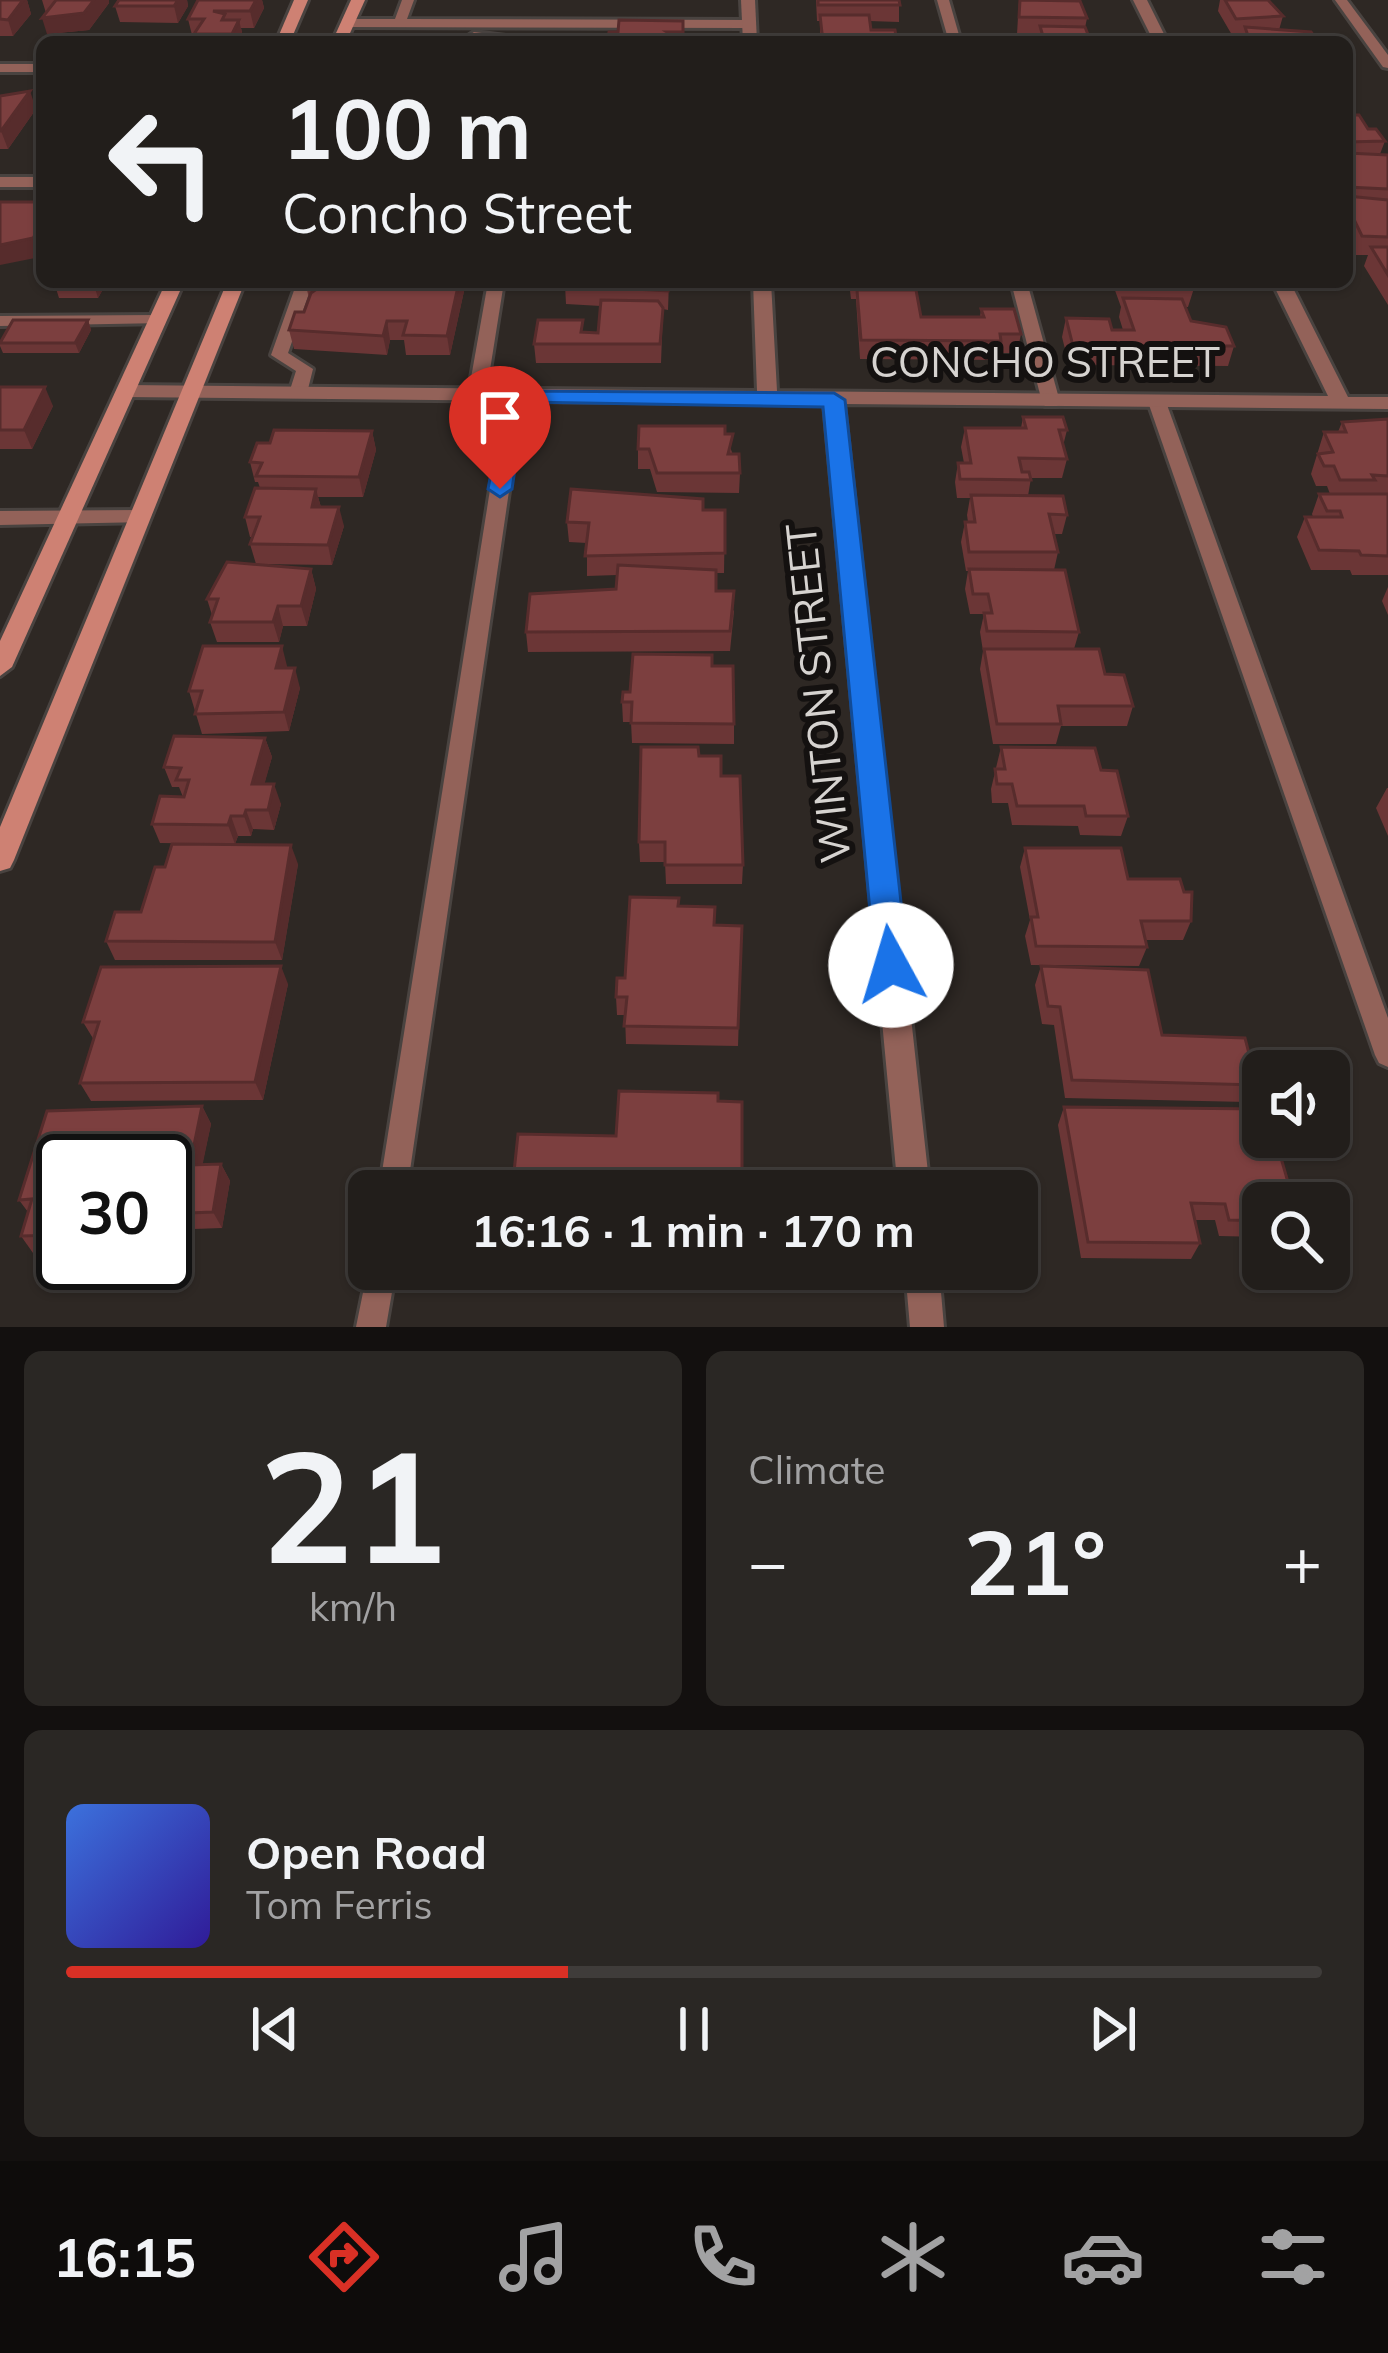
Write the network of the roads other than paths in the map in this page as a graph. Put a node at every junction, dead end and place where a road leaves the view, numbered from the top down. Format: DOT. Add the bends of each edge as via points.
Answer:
graph roads {
  1 [pos="301,0"];
  2 [pos="358,0"];
  3 [pos="407,0"];
  4 [pos="748,0"];
  5 [pos="943,0"];
  6 [pos="1140,0"];
  7 [pos="1341,0"];
  8 [pos="400,23"];
  9 [pos="749,24"];
  10 [pos="343,33"];
  11 [pos="286,36"];
  12 [pos="489,36"];
  13 [pos="750,36"];
  14 [pos="953,36"];
  15 [pos="1158,36"];
  16 [pos="1388,64"];
  17 [pos="0,68"];
  18 [pos="36,68"];
  19 [pos="0,182"];
  20 [pos="36,182"];
  21 [pos="173,288"];
  22 [pos="234,288"];
  23 [pos="302,288"];
  24 [pos="495,288"];
  25 [pos="762,288"];
  26 [pos="1021,288"];
  27 [pos="1284,288"];
  28 [pos="158,320"];
  29 [pos="0,321"];
  30 [pos="126,391"];
  31 [pos="190,393"];
  32 [pos="298,393"];
  33 [pos="477,395"];
  34 [pos="514,395"];
  35 [pos="767,398"];
  36 [pos="834,400"];
  37 [pos="1052,402"];
  38 [pos="1157,402"];
  39 [pos="1341,403"];
  40 [pos="1388,403"];
  41 [pos="139,517"];
  42 [pos="0,518"];
  43 [pos="68,518"];
  44 [pos="0,668"];
  45 [pos="0,860"];
  46 [pos="1388,1055"];
  47 [pos="396,1170"];
  48 [pos="912,1170"];
  49 [pos="377,1290"];
  50 [pos="924,1290"];
  51 [pos="371,1327"];
  52 [pos="927,1327"];
  1 -- 11 [label="main road"];
  2 -- 10 [label="main road"];
  3 -- 8 [label="lane"];
  4 -- 9 [label="street"];
  5 -- 14 [label="lane"];
  6 -- 15 [label="street"];
  7 -- 16 [label="lane"];
  8 -- 9 [label="lane"];
  8 -- 10 [label="lane"];
  9 -- 13 [label="street"];
  10 -- 12 [label="lane"];
  17 -- 18 [label="lane"];
  19 -- 20 [label="street"];
  21 -- 28 [label="main road"];
  22 -- 31 [label="main road"];
  23 -- 32 [label="lane" via="279,355 305,369"];
  24 -- 33 [label="lane"];
  25 -- 35 [label="street"];
  26 -- 37 [label="lane"];
  27 -- 39 [label="street"];
  28 -- 29 [label="lane"];
  28 -- 30 [label="main road"];
  30 -- 31 [label="street, CONCHO STREET"];
  30 -- 43 [label="main road"];
  31 -- 32 [label="street, CONCHO STREET"];
  31 -- 41 [label="main road"];
  32 -- 33 [label="street, CONCHO STREET"];
  33 -- 34 [label="street, CONCHO STREET"];
  34 -- 35 [label="street, CONCHO STREET"];
  34 -- 47 [label="lane"];
  35 -- 36 [label="street, CONCHO STREET"];
  36 -- 37 [label="street, CONCHO STREET"];
  36 -- 48 [label="street, WINTON STREET"];
  37 -- 38 [label="street, CONCHO STREET"];
  38 -- 39 [label="street, CONCHO STREET"];
  38 -- 46 [label="lane"];
  39 -- 40 [label="street, CONCHO STREET"];
  41 -- 43 [label="street"];
  41 -- 45 [label="main road"];
  42 -- 43 [label="street"];
  43 -- 44 [label="main road"];
  49 -- 51 [label="lane"];
  50 -- 52 [label="street"];
}
